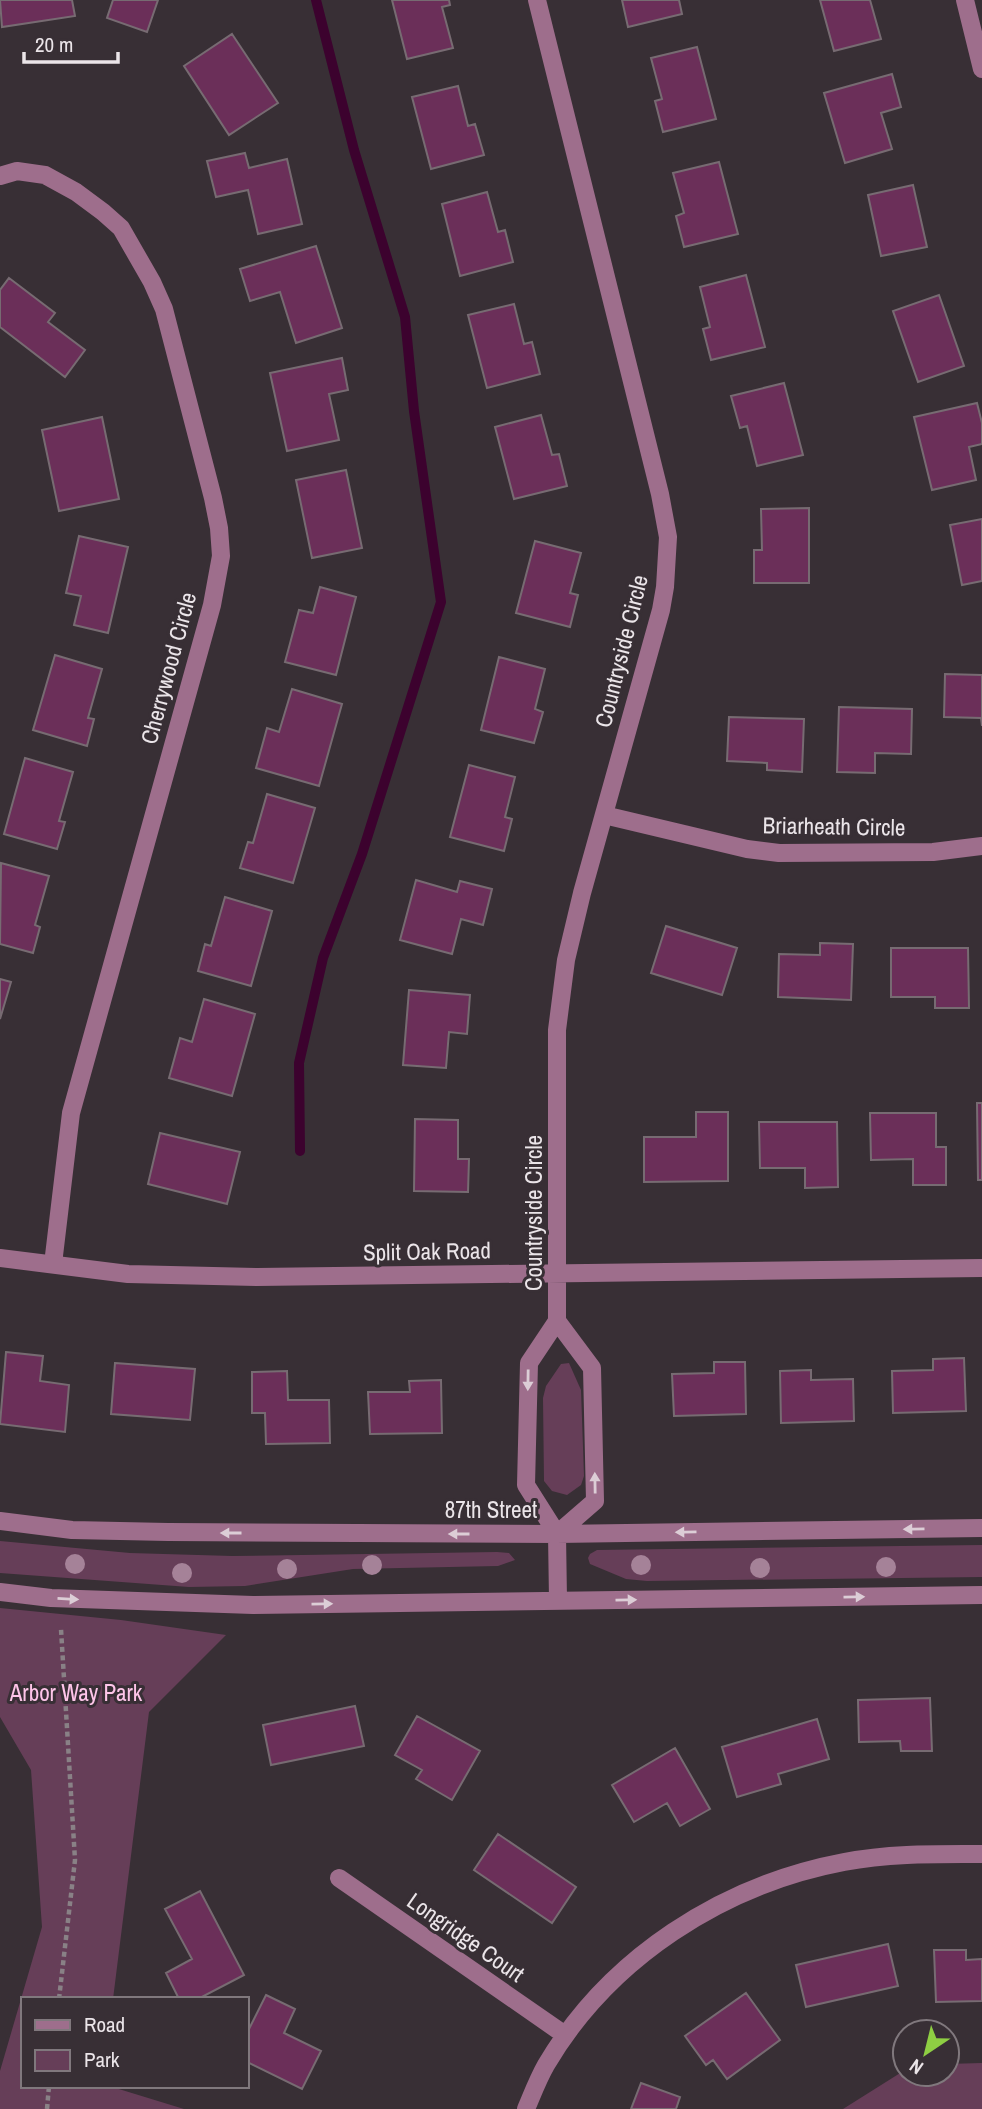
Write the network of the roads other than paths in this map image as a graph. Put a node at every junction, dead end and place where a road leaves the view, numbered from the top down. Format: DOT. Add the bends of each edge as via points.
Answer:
graph roads {
  1 [pos="537,0"];
  2 [pos="965,0"];
  3 [pos="982,69"];
  4 [pos="0,176"];
  5 [pos="604,815"];
  6 [pos="982,846"];
  7 [pos="0,1258"];
  8 [pos="53,1264"];
  9 [pos="982,1268"];
  10 [pos="557,1274"];
  11 [pos="557,1321"];
  12 [pos="0,1521"];
  13 [pos="982,1528"];
  14 [pos="557,1534"];
  15 [pos="0,1592"];
  16 [pos="982,1595"];
  17 [pos="558,1601"];
  18 [pos="982,1854"];
  19 [pos="339,1878"];
  20 [pos="565,2035"];
  21 [pos="526,2109"];
  1 -- 5 [label="street, Countryside Circle" via="668,537 661,610"];
  2 -- 3 [label="street"];
  4 -- 8 [label="street, Cherrywood Circle" via="17,170 45,175 76,192 121,228 164,309 213,498 221,556 212,605 72,1113"];
  5 -- 6 [label="street, Briarheath Circle" via="779,853 933,852"];
  5 -- 10 [label="street, Countryside Circle" via="566,960 556,1030"];
  7 -- 8 [label="street, Split Oak Road"];
  8 -- 10 [label="street, Split Oak Road" via="128,1274 257,1278"];
  9 -- 10 [label="street, Split Oak Road"];
  10 -- 11 [label="street, Countryside Circle"];
  11 -- 14 [label="street, Countryside Circle, one-way" via="529,1363 526,1485"];
  14 -- 11 [label="street, Countryside Circle, one-way" via="595,1501 592,1368"];
  14 -- 12 [label="street, 87th Street, one-way" via="113,1531"];
  13 -- 14 [label="street, 87th Street, one-way"];
  14 -- 17 [label="street"];
  15 -- 17 [label="street, one-way" via="253,1605"];
  17 -- 16 [label="street, one-way"];
  18 -- 20 [label="street" via="854,1860 760,1886 699,1915 658,1942 608,1985"];
  19 -- 20 [label="street, Longridge Court"];
  20 -- 21 [label="street"];
}
